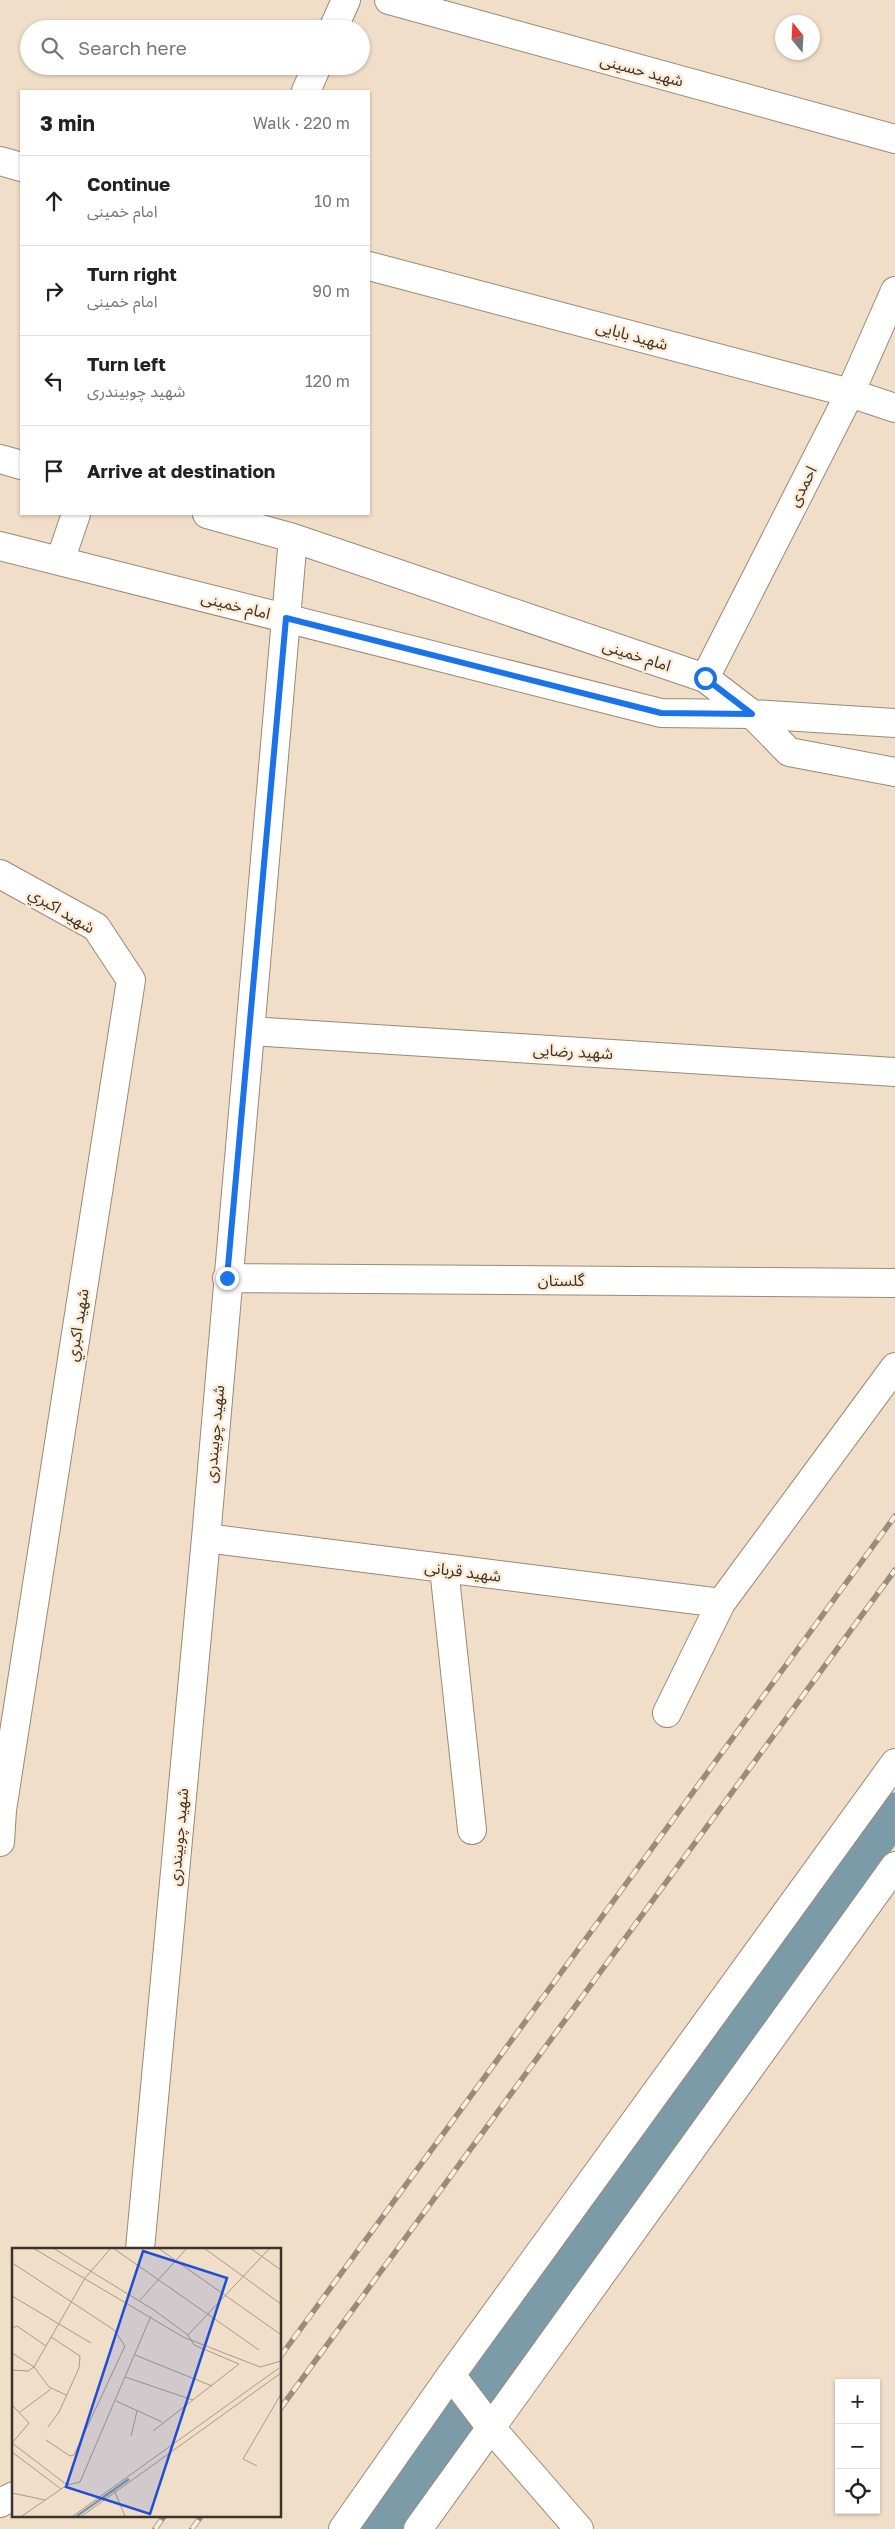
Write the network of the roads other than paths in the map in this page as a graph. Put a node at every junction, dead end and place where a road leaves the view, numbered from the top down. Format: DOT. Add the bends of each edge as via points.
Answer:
graph roads {
  1 [pos="346,0"];
  2 [pos="389,0"];
  3 [pos="338,20"];
  4 [pos="313,75"];
  5 [pos="306,90"];
  6 [pos="895,139"];
  7 [pos="0,161"];
  8 [pos="20,167"];
  9 [pos="370,266"];
  10 [pos="895,291"];
  11 [pos="850,393"];
  12 [pos="895,408"];
  13 [pos="0,459"];
  14 [pos="20,465"];
  15 [pos="76,515"];
  16 [pos="210,515"];
  17 [pos="293,538"];
  18 [pos="0,546"];
  19 [pos="60,561"];
  20 [pos="286,618"];
  21 [pos="705,678"];
  22 [pos="752,714"];
  23 [pos="895,723"];
  24 [pos="895,772"];
  25 [pos="0,874"];
  26 [pos="250,1032"];
  27 [pos="895,1072"];
  28 [pos="227,1278"];
  29 [pos="895,1283"];
  30 [pos="895,1367"];
  31 [pos="206,1538"];
  32 [pos="444,1568"];
  33 [pos="721,1603"];
  34 [pos="667,1712"];
  35 [pos="895,1763"];
  36 [pos="472,1830"];
  37 [pos="0,1842"];
  38 [pos="895,1866"];
  39 [pos="140,2248"];
  40 [pos="452,2377"];
  41 [pos="492,2429"];
  42 [pos="12,2497"];
  43 [pos="0,2503"];
  44 [pos="343,2529"];
  45 [pos="418,2529"];
  46 [pos="579,2529"];
  1 -- 3 [label="street"];
  2 -- 6 [label="street, شهید حسینی"];
  4 -- 5 [label="street"];
  7 -- 8 [label="street"];
  9 -- 11 [label="street, شهید بابایی"];
  10 -- 11 [label="street, احمدی"];
  11 -- 12 [label="street, شهید بابایی"];
  11 -- 21 [label="street, احمدی"];
  13 -- 14 [label="street"];
  15 -- 19 [label="street"];
  16 -- 17 [label="street, امام خمینی"];
  17 -- 20 [label="street, شهید چوبیندری"];
  17 -- 21 [label="street, امام خمینی"];
  18 -- 19 [label="street, امام خمینی"];
  19 -- 20 [label="street, امام خمینی"];
  20 -- 22 [label="street, امام خمینی" via="661,713"];
  20 -- 26 [label="street, شهید چوبیندری"];
  21 -- 22 [label="street, امام خمینی"];
  22 -- 23 [label="street"];
  22 -- 24 [label="street" via="789,752"];
  25 -- 37 [label="street, شهيد اکبري" via="96,927 131,980 2,1810"];
  26 -- 27 [label="street, شهید رضایی"];
  26 -- 28 [label="street, شهید چوبیندری"];
  28 -- 29 [label="street, گلستان"];
  28 -- 31 [label="street, شهید چوبیندری"];
  30 -- 33 [label="street"];
  31 -- 32 [label="street, شهید قربانی"];
  31 -- 39 [label="street, شهید چوبیندری"];
  32 -- 33 [label="street, شهید قربانی"];
  32 -- 36 [label="street"];
  33 -- 34 [label="street"];
  35 -- 40 [label="street"];
  38 -- 41 [label="street"];
  40 -- 41 [label="street"];
  40 -- 44 [label="street"];
  41 -- 45 [label="street"];
  41 -- 46 [label="street"];
  42 -- 43 [label="street"];
}
